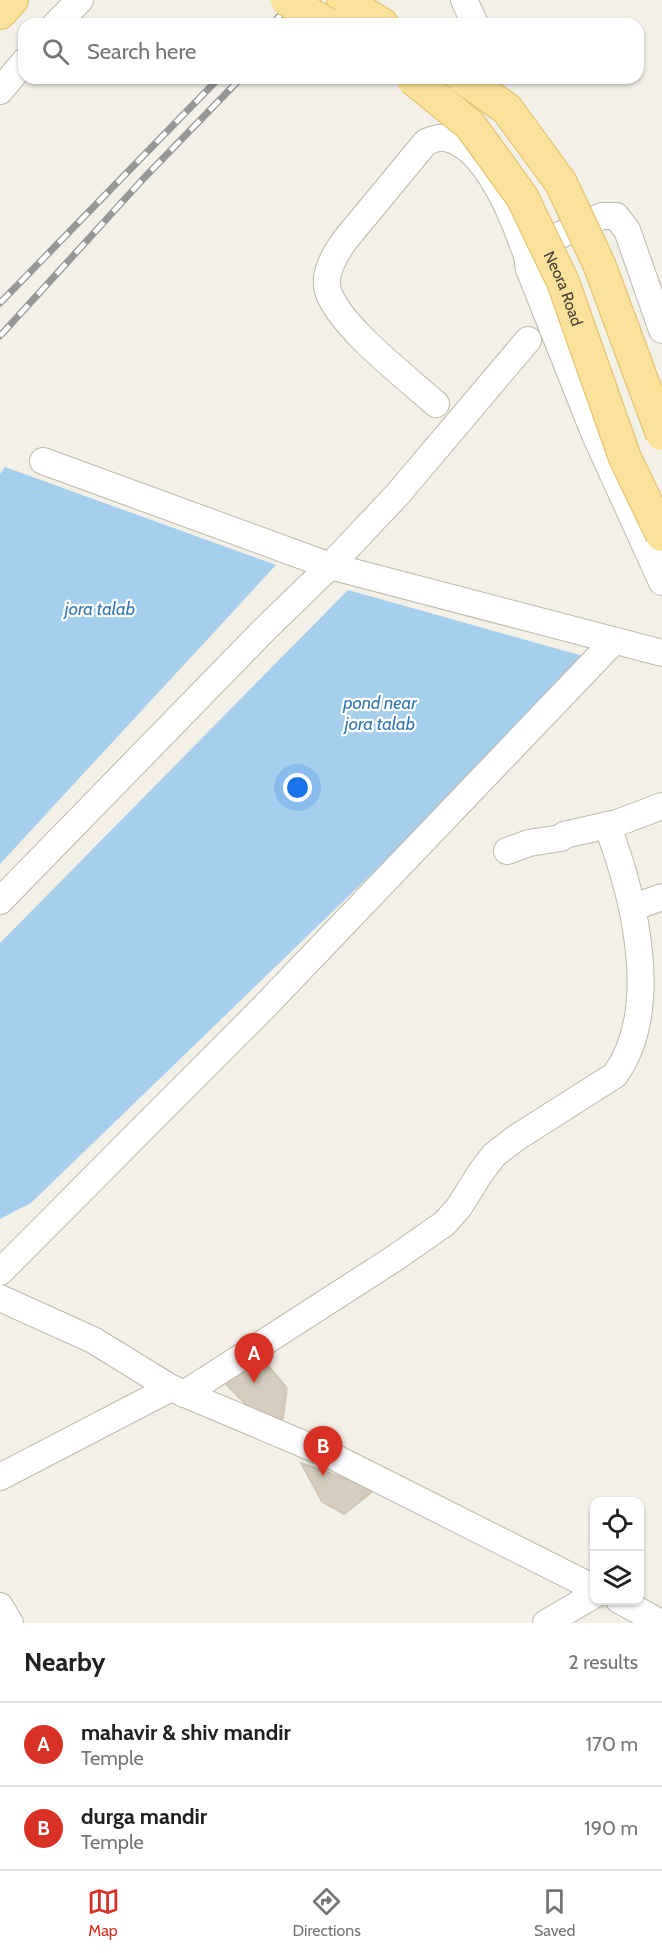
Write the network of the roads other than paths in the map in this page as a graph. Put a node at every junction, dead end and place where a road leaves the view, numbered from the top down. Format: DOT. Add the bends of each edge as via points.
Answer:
graph roads {
  1 [pos="12,0"];
  2 [pos="80,0"];
  3 [pos="287,0"];
  4 [pos="343,0"];
  5 [pos="464,0"];
  6 [pos="0,13"];
  7 [pos="62,18"];
  8 [pos="317,18"];
  9 [pos="372,18"];
  10 [pos="472,18"];
  11 [pos="18,70"];
  12 [pos="419,84"];
  13 [pos="479,84"];
  14 [pos="495,90"];
  15 [pos="0,92"];
  16 [pos="524,132"];
  17 [pos="494,159"];
  18 [pos="527,256"];
  19 [pos="662,330"];
  20 [pos="528,340"];
  21 [pos="436,404"];
  22 [pos="662,434"];
  23 [pos="43,461"];
  24 [pos="662,534"];
  25 [pos="330,566"];
  26 [pos="662,582"];
  27 [pos="613,642"];
  28 [pos="662,653"];
  29 [pos="662,806"];
  30 [pos="607,825"];
  31 [pos="507,851"];
  32 [pos="662,897"];
  33 [pos="0,901"];
  34 [pos="636,906"];
  35 [pos="0,1272"];
  36 [pos="0,1298"];
  37 [pos="178,1391"];
  38 [pos="0,1477"];
  39 [pos="590,1586"];
  40 [pos="590,1597"];
  41 [pos="628,1605"];
  42 [pos="0,1606"];
  43 [pos="10,1623"];
  44 [pos="546,1623"];
  45 [pos="661,1623"];
  1 -- 6 [label="main road"];
  2 -- 7 [label="street"];
  3 -- 8 [label="main road, bridge"];
  4 -- 9 [label="main road"];
  5 -- 10 [label="street"];
  11 -- 15 [label="street"];
  12 -- 17 [label="main road, Neora Road, bridge" via="470,125"];
  13 -- 14 [label="main road, bridge"];
  14 -- 16 [label="main road, bridge"];
  16 -- 17 [label="main road"];
  16 -- 22 [label="main road, bridge" via="561,183 594,254"];
  17 -- 24 [label="main road, Neora Road, bridge" via="522,197 563,282 625,458"];
  18 -- 19 [label="street" via="536,246 602,216 616,216 627,230"];
  18 -- 21 [label="street" via="515,219 489,175 471,152 441,137 426,142 333,257 328,290 339,310 354,330"];
  18 -- 26 [label="street" via="595,435"];
  20 -- 25 [label="street" via="397,495"];
  23 -- 25 [label="street"];
  25 -- 27 [label="street"];
  25 -- 33 [label="street"];
  27 -- 28 [label="street"];
  27 -- 35 [label="street" via="265,1006"];
  29 -- 30 [label="street"];
  30 -- 31 [label="street"];
  30 -- 34 [label="street"];
  32 -- 34 [label="street"];
  34 -- 37 [label="street" via="643,935 648,1002 644,1028 627,1063 615,1075 494,1155 445,1223"];
  36 -- 37 [label="street" via="93,1340"];
  37 -- 38 [label="street"];
  37 -- 39 [label="street" via="334,1458"];
  40 -- 44 [label="street"];
  41 -- 45 [label="street"];
  42 -- 43 [label="street"];
}
